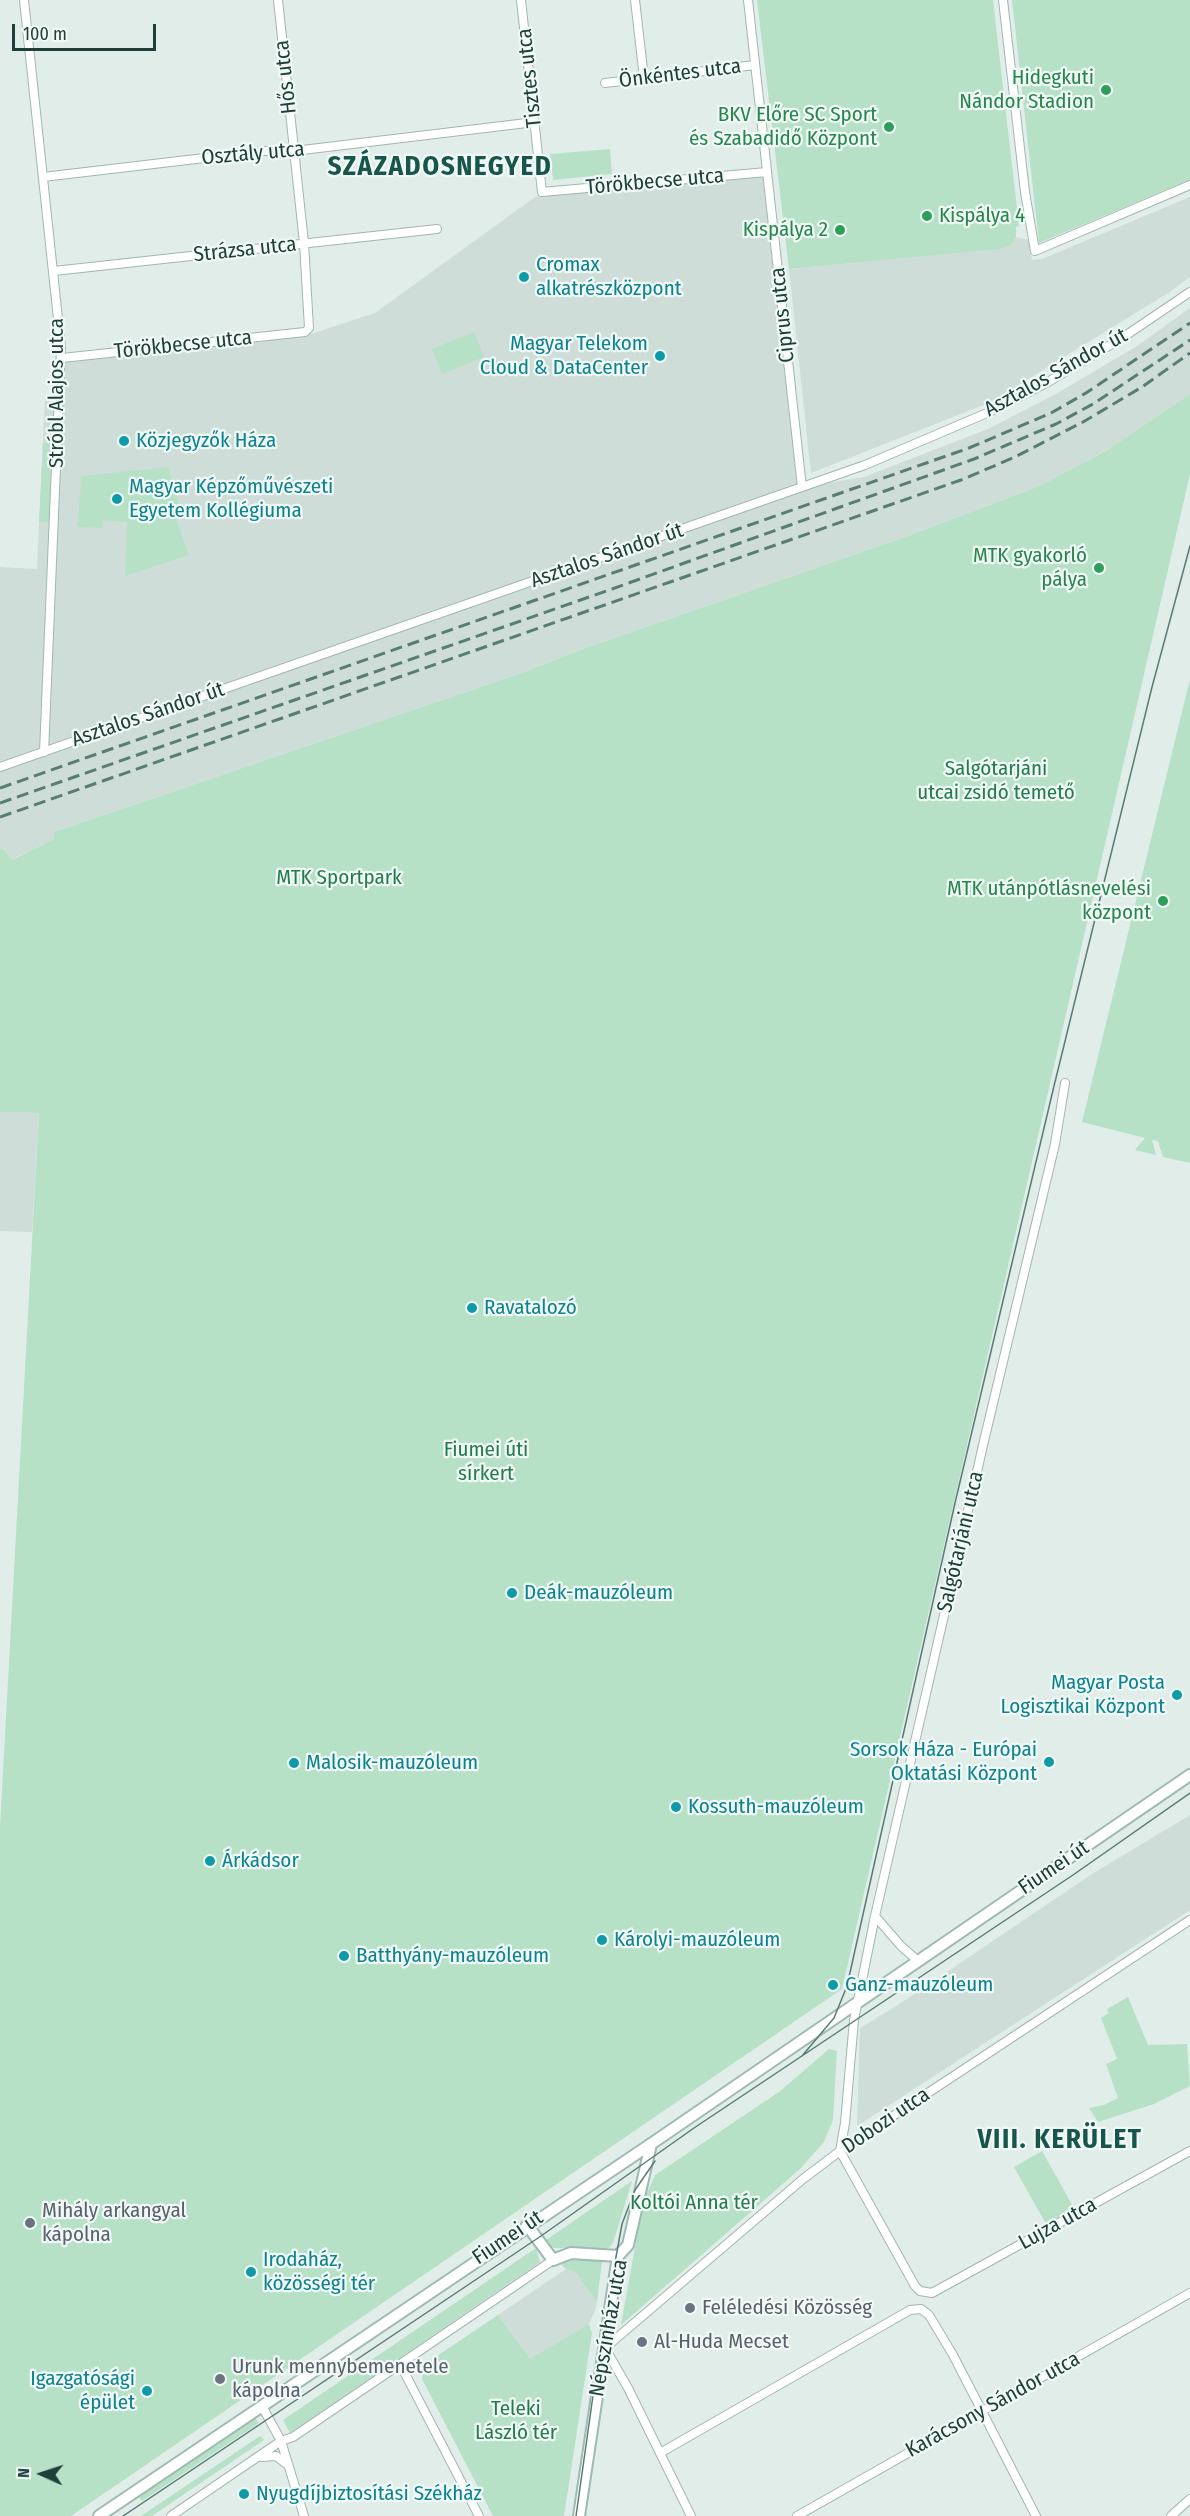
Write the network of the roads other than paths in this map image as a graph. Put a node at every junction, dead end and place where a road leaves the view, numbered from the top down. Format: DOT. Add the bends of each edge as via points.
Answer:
graph roads {
  1 [pos="24,0"];
  2 [pos="278,0"];
  3 [pos="521,0"];
  4 [pos="634,0"];
  5 [pos="748,0"];
  6 [pos="1003,0"];
  7 [pos="755,65"];
  8 [pos="644,78"];
  9 [pos="605,82"];
  10 [pos="534,122"];
  11 [pos="294,151"];
  12 [pos="767,172"];
  13 [pos="44,177"];
  14 [pos="1190,185"];
  15 [pos="542,192"];
  16 [pos="437,228"];
  17 [pos="304,243"];
  18 [pos="54,270"];
  19 [pos="1190,292"];
  20 [pos="305,332"];
  21 [pos="62,358"];
  22 [pos="802,487"];
  23 [pos="44,752"];
  24 [pos="0,767"];
  25 [pos="1065,1083"];
  26 [pos="1190,1775"];
  27 [pos="875,1916"];
  28 [pos="1190,1920"];
  29 [pos="918,1961"];
  30 [pos="857,2001"];
  31 [pos="651,2144"];
  32 [pos="840,2151"];
  33 [pos="1190,2151"];
  34 [pos="527,2225"];
  35 [pos="618,2256"];
  36 [pos="553,2260"];
  37 [pos="1190,2293"];
  38 [pos="604,2348"];
  39 [pos="400,2364"];
  40 [pos="262,2406"];
  41 [pos="981,2411"];
  42 [pos="281,2441"];
  43 [pos="660,2453"];
  44 [pos="255,2460"];
  45 [pos="290,2467"];
  46 [pos="1190,2499"];
  47 [pos="99,2516"];
  48 [pos="171,2516"];
  49 [pos="304,2516"];
  50 [pos="479,2516"];
  51 [pos="579,2516"];
  52 [pos="692,2516"];
  53 [pos="797,2516"];
  54 [pos="1036,2516"];
  55 [pos="1171,2516"];
  1 -- 13 [label="street, Stróbl Alajos utca"];
  2 -- 11 [label="street, Hős utca"];
  3 -- 10 [label="street, Tisztes utca"];
  4 -- 8 [label="street"];
  5 -- 7 [label="street, Ciprus utca"];
  6 -- 14 [label="street" via="1035,251"];
  7 -- 8 [label="street, Önkéntes utca"];
  7 -- 12 [label="street, Ciprus utca"];
  8 -- 9 [label="street, Önkéntes utca"];
  10 -- 11 [label="street, Osztály utca"];
  10 -- 15 [label="street, Tisztes utca"];
  11 -- 13 [label="street, Osztály utca" via="254,152"];
  11 -- 17 [label="street, Hős utca"];
  12 -- 15 [label="street, Törökbecse utca"];
  12 -- 22 [label="street, Ciprus utca"];
  13 -- 18 [label="street, Stróbl Alajos utca"];
  16 -- 17 [label="street, Strázsa utca"];
  17 -- 18 [label="street, Strázsa utca"];
  17 -- 20 [label="street, Hős utca" via="310,322"];
  18 -- 21 [label="street, Stróbl Alajos utca"];
  19 -- 22 [label="street, Asztalos Sándor út" via="1122,338 994,410 865,465"];
  20 -- 21 [label="street, Törökbecse utca"];
  21 -- 23 [label="street, Stróbl Alajos utca"];
  22 -- 23 [label="street, Asztalos Sándor út"];
  23 -- 24 [label="street, Asztalos Sándor út"];
  25 -- 27 [label="street, Salgótarjáni utca" via="1055,1144"];
  26 -- 29 [label="main road, Fiumei út"];
  27 -- 29 [label="street"];
  27 -- 30 [label="street, Salgótarjáni utca"];
  28 -- 32 [label="street, Dobozi utca"];
  29 -- 30 [label="main road, Fiumei út"];
  30 -- 31 [label="main road, Fiumei út"];
  30 -- 32 [label="street, Salgótarjáni utca"];
  31 -- 34 [label="main road, Fiumei út"];
  31 -- 35 [label="main road, Népszínház utca" via="628,2245"];
  32 -- 33 [label="street, Lujza utca" via="915,2286 925,2293 937,2291"];
  32 -- 38 [label="street, Dobozi utca"];
  34 -- 36 [label="main road"];
  34 -- 40 [label="main road, Fiumei út"];
  35 -- 36 [label="main road" via="571,2253"];
  35 -- 38 [label="main road, Népszínház utca"];
  36 -- 39 [label="street"];
  37 -- 41 [label="street, Karácsony Sándor utca"];
  38 -- 43 [label="street"];
  38 -- 51 [label="main road, Népszínház utca"];
  39 -- 42 [label="street" via="293,2437"];
  39 -- 50 [label="street"];
  40 -- 42 [label="street"];
  40 -- 47 [label="main road, Fiumei út"];
  41 -- 43 [label="street" via="926,2311 910,2310"];
  41 -- 53 [label="street, Karácsony Sándor utca"];
  41 -- 54 [label="street"];
  42 -- 44 [label="street"];
  42 -- 45 [label="street"];
  43 -- 52 [label="street"];
  44 -- 45 [label="street" via="276,2456"];
  44 -- 48 [label="street"];
  45 -- 49 [label="street"];
  46 -- 55 [label="street"];
}
